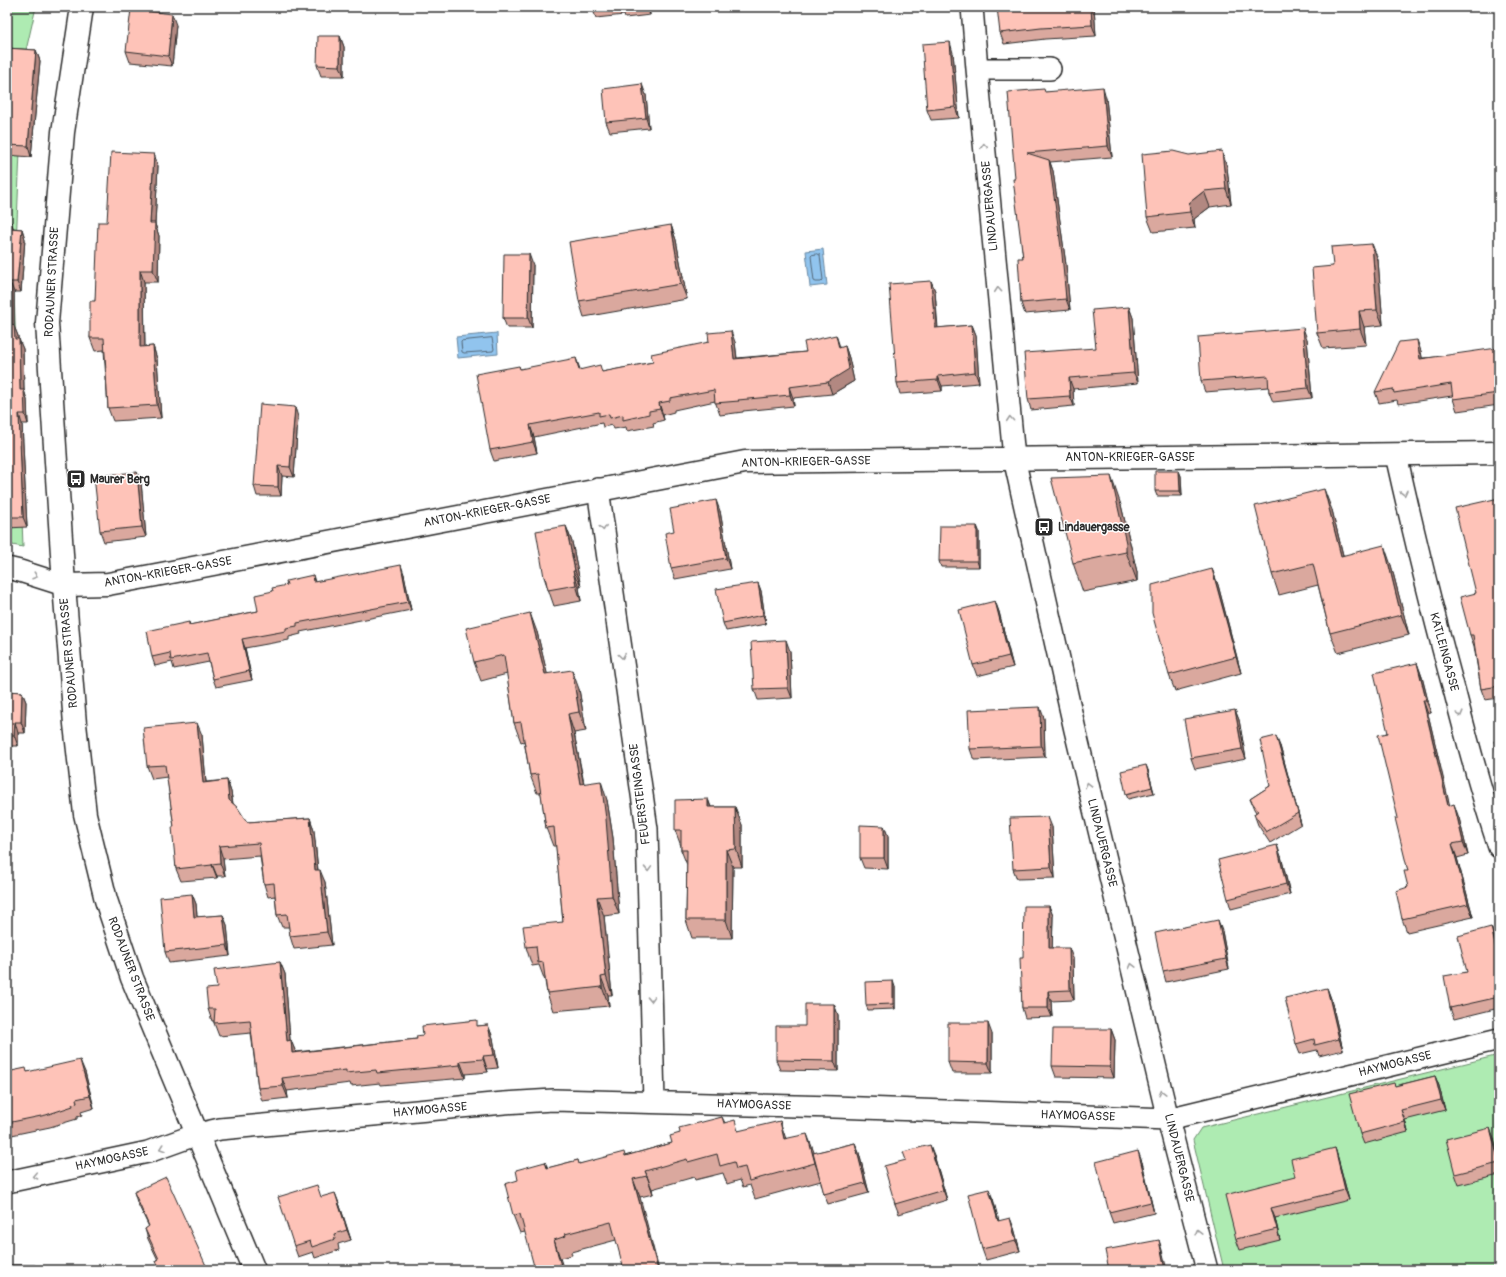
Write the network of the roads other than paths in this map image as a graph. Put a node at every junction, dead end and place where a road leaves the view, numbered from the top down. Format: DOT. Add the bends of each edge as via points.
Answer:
graph roads {
  1 [pos="82,7"];
  2 [pos="972,7"];
  3 [pos="977,69"];
  4 [pos="1050,69"];
  5 [pos="1499,453"];
  6 [pos="1396,455"];
  7 [pos="1014,458"];
  8 [pos="598,489"];
  9 [pos="7,568"];
  10 [pos="64,585"];
  11 [pos="1499,847"];
  12 [pos="1499,1039"];
  13 [pos="654,1102"];
  14 [pos="1168,1119"];
  15 [pos="198,1134"];
  16 [pos="7,1182"];
  17 [pos="254,1270"];
  18 [pos="1207,1270"];
  1 -- 10 [label="street, RODAUNER STRASSE" via="63,132 47,323"];
  2 -- 3 [label="street, LINDAUERGASSE"];
  3 -- 4 [label="street"];
  7 -- 3 [label="street, LINDAUERGASSE, one-way"];
  5 -- 6 [label="street, ANTON-KRIEGER-GASSE"];
  6 -- 7 [label="street, ANTON-KRIEGER-GASSE"];
  6 -- 11 [label="street, KATLEINGASSE, one-way" via="1439,634"];
  7 -- 8 [label="street, ANTON-KRIEGER-GASSE" via="745,462"];
  14 -- 7 [label="street, LINDAUERGASSE, one-way" via="1075,730"];
  8 -- 10 [label="street, ANTON-KRIEGER-GASSE" via="108,584"];
  8 -- 13 [label="street, FEUERSTEINGASSE, one-way" via="647,829"];
  9 -- 10 [label="street, ANTON-KRIEGER-GASSE, one-way"];
  10 -- 15 [label="street, RODAUNER STRASSE" via="74,724 85,814 106,900 132,978"];
  12 -- 14 [label="street, HAYMOGASSE"];
  13 -- 14 [label="street, HAYMOGASSE"];
  13 -- 15 [label="street, HAYMOGASSE" via="554,1100 504,1103 220,1129"];
  18 -- 14 [label="street, LINDAUERGASSE, one-way"];
  15 -- 16 [label="street, HAYMOGASSE, one-way" via="148,1152"];
  15 -- 17 [label="street, RODAUNER STRASSE"];
}
